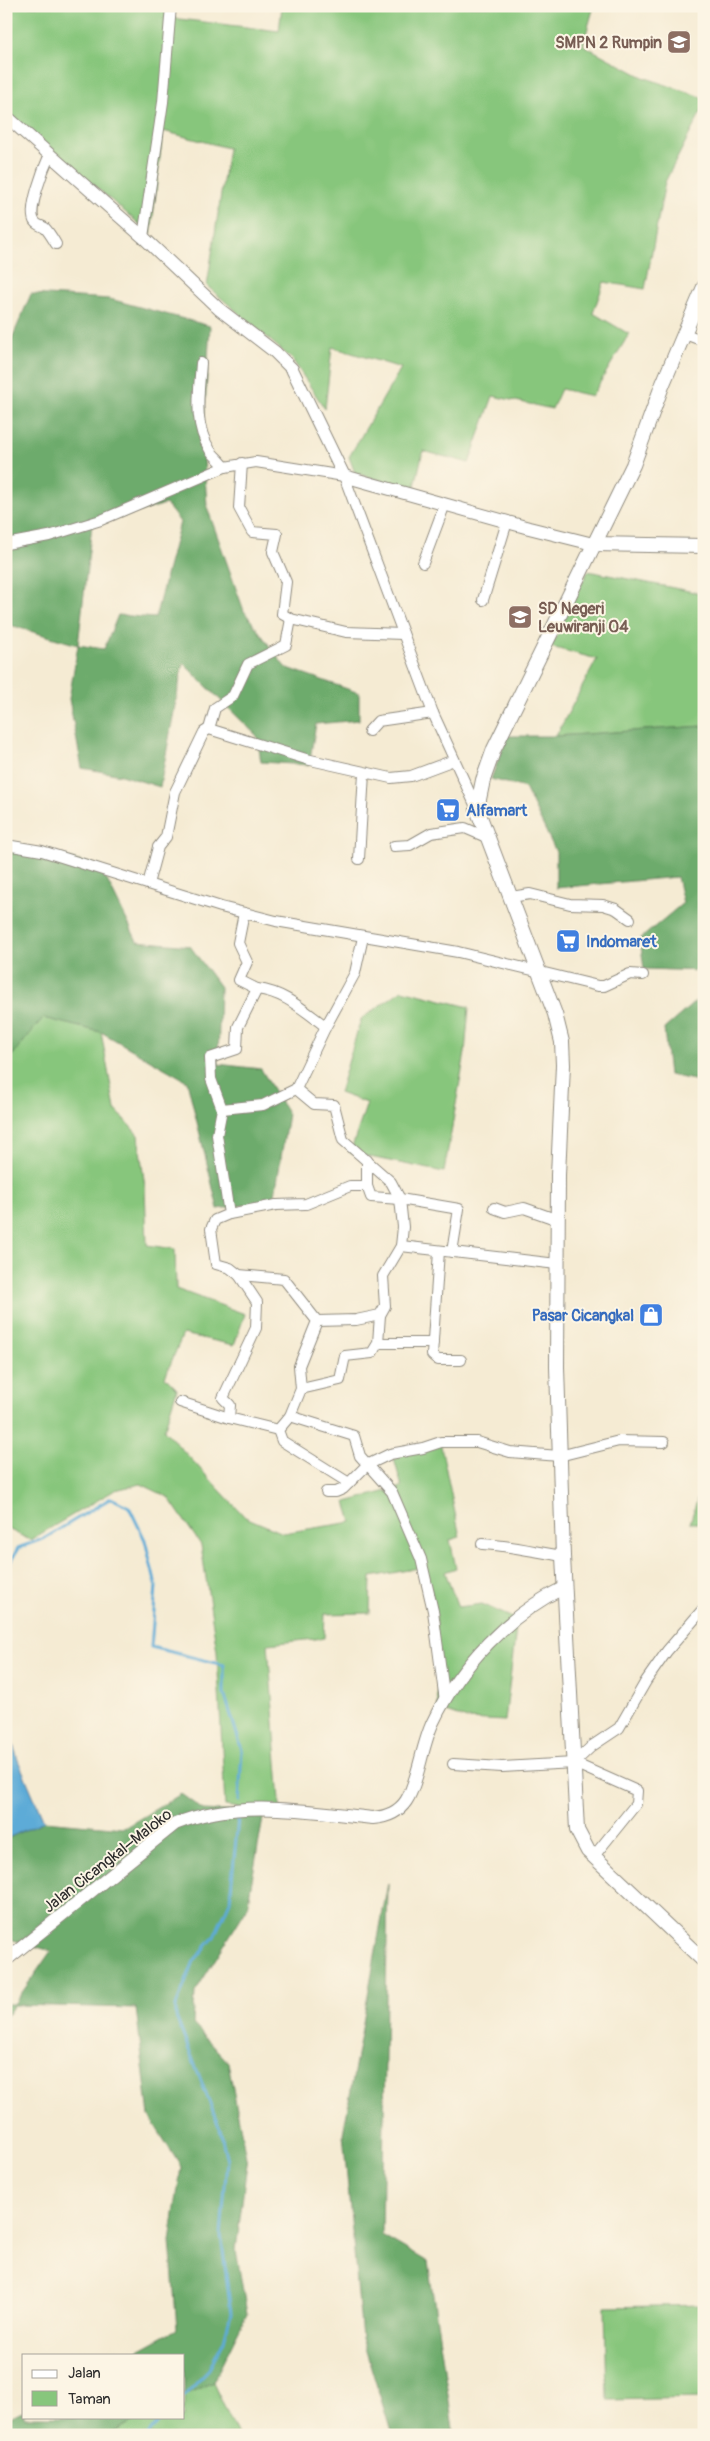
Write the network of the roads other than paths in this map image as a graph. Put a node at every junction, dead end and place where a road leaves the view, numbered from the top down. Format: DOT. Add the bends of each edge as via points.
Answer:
graph roads {
  1 [pos="171,6"];
  2 [pos="6,116"];
  3 [pos="50,154"];
  4 [pos="143,237"];
  5 [pos="56,244"];
  6 [pos="704,287"];
  7 [pos="698,314"];
  8 [pos="685,334"];
  9 [pos="704,341"];
  10 [pos="201,363"];
  11 [pos="242,463"];
  12 [pos="225,468"];
  13 [pos="344,476"];
  14 [pos="444,504"];
  15 [pos="507,522"];
  16 [pos="6,544"];
  17 [pos="593,544"];
  18 [pos="704,546"];
  19 [pos="423,562"];
  20 [pos="483,600"];
  21 [pos="291,620"];
  22 [pos="403,634"];
  23 [pos="433,713"];
  24 [pos="209,729"];
  25 [pos="368,732"];
  26 [pos="454,760"];
  27 [pos="364,772"];
  28 [pos="477,809"];
  29 [pos="486,837"];
  30 [pos="6,845"];
  31 [pos="394,846"];
  32 [pos="359,859"];
  33 [pos="148,884"];
  34 [pos="511,897"];
  35 [pos="244,913"];
  36 [pos="630,919"];
  37 [pos="363,937"];
  38 [pos="540,973"];
  39 [pos="643,975"];
  40 [pos="257,989"];
  41 [pos="325,1028"];
  42 [pos="296,1088"];
  43 [pos="222,1109"];
  44 [pos="367,1160"];
  45 [pos="367,1186"];
  46 [pos="400,1199"];
  47 [pos="494,1208"];
  48 [pos="229,1214"];
  49 [pos="558,1220"];
  50 [pos="401,1246"];
  51 [pos="438,1250"];
  52 [pos="452,1252"];
  53 [pos="557,1264"];
  54 [pos="239,1275"];
  55 [pos="380,1315"];
  56 [pos="317,1321"];
  57 [pos="433,1342"];
  58 [pos="378,1343"];
  59 [pos="461,1360"];
  60 [pos="301,1389"];
  61 [pos="180,1402"];
  62 [pos="290,1416"];
  63 [pos="229,1418"];
  64 [pos="278,1430"];
  65 [pos="664,1442"];
  66 [pos="560,1456"];
  67 [pos="367,1466"];
  68 [pos="349,1483"];
  69 [pos="326,1492"];
  70 [pos="482,1544"];
  71 [pos="563,1556"];
  72 [pos="565,1587"];
  73 [pos="704,1608"];
  74 [pos="445,1700"];
  75 [pos="574,1763"];
  76 [pos="453,1764"];
  77 [pos="594,1856"];
  78 [pos="6,1960"];
  79 [pos="704,1961"];
  1 -- 4 [label="street" via="164,102"];
  2 -- 3 [label="street"];
  3 -- 4 [label="street"];
  3 -- 5 [label="street" via="40,175 33,219 46,229"];
  4 -- 13 [label="street" via="220,309 292,369"];
  6 -- 7 [label="main road"];
  7 -- 8 [label="main road"];
  8 -- 9 [label="street"];
  8 -- 17 [label="main road" via="633,465"];
  10 -- 12 [label="street" via="197,416 210,450"];
  11 -- 12 [label="street"];
  11 -- 13 [label="street" via="256,462"];
  11 -- 21 [label="street" via="240,508 252,532 277,534 273,552 286,582 282,614"];
  12 -- 16 [label="street" via="94,522 49,536"];
  13 -- 14 [label="street"];
  13 -- 22 [label="street"];
  14 -- 15 [label="street"];
  14 -- 19 [label="street"];
  15 -- 17 [label="street"];
  15 -- 20 [label="street"];
  17 -- 18 [label="main road"];
  17 -- 28 [label="main road" via="494,749"];
  21 -- 22 [label="street" via="346,632"];
  21 -- 24 [label="street" via="286,645 248,664 233,696 215,708"];
  22 -- 23 [label="street"];
  23 -- 25 [label="street" via="378,721"];
  23 -- 26 [label="street"];
  24 -- 27 [label="street" via="306,759"];
  24 -- 33 [label="street" via="204,732 175,792 166,836 158,847"];
  26 -- 27 [label="street" via="411,776 391,778"];
  26 -- 28 [label="street"];
  27 -- 32 [label="street"];
  28 -- 29 [label="main road"];
  29 -- 31 [label="street" via="465,828 431,832 410,845"];
  29 -- 34 [label="main road"];
  30 -- 33 [label="street" via="42,851"];
  33 -- 35 [label="street"];
  34 -- 36 [label="street" via="530,894 570,904 603,905"];
  34 -- 38 [label="main road"];
  35 -- 37 [label="street"];
  35 -- 40 [label="street" via="238,943 247,962 239,980"];
  37 -- 38 [label="street" via="458,952"];
  37 -- 41 [label="street" via="355,973"];
  38 -- 39 [label="street" via="598,986 630,974"];
  38 -- 49 [label="main road" via="555,1014 562,1050"];
  40 -- 41 [label="street" via="273,991 286,998"];
  40 -- 43 [label="street" via="238,1027 237,1049 210,1058 211,1078"];
  41 -- 42 [label="street"];
  42 -- 43 [label="street" via="263,1105"];
  42 -- 44 [label="street" via="314,1104 334,1105 343,1140"];
  43 -- 48 [label="street" via="217,1135"];
  44 -- 45 [label="street"];
  44 -- 46 [label="street" via="391,1182"];
  45 -- 46 [label="street" via="371,1197"];
  45 -- 48 [label="street" via="350,1186 306,1204 276,1205"];
  46 -- 50 [label="street"];
  46 -- 52 [label="street" via="460,1210"];
  47 -- 49 [label="street" via="505,1212 524,1208"];
  48 -- 54 [label="street" via="215,1220 211,1229 216,1264"];
  49 -- 53 [label="main road"];
  50 -- 51 [label="street"];
  50 -- 55 [label="street" via="383,1276 385,1306"];
  51 -- 52 [label="street"];
  51 -- 57 [label="street"];
  52 -- 53 [label="street"];
  53 -- 66 [label="main road"];
  54 -- 56 [label="street" via="284,1278"];
  54 -- 63 [label="street" via="257,1302 256,1328 223,1398 230,1405"];
  55 -- 56 [label="street" via="356,1320"];
  55 -- 58 [label="street"];
  56 -- 60 [label="street" via="300,1366"];
  57 -- 58 [label="street"];
  57 -- 59 [label="street" via="434,1358"];
  58 -- 60 [label="street" via="372,1353 344,1356 340,1380"];
  60 -- 62 [label="street"];
  61 -- 63 [label="street"];
  62 -- 64 [label="street"];
  62 -- 67 [label="street" via="354,1436"];
  63 -- 64 [label="street"];
  64 -- 68 [label="street" via="282,1441"];
  65 -- 66 [label="street" via="619,1441"];
  66 -- 67 [label="street" via="510,1452 477,1442 451,1440 390,1454"];
  66 -- 71 [label="main road"];
  67 -- 68 [label="street"];
  67 -- 74 [label="street" via="392,1492 421,1559 433,1611"];
  68 -- 69 [label="street" via="336,1492"];
  70 -- 71 [label="street" via="500,1544"];
  71 -- 72 [label="main road"];
  72 -- 74 [label="street, Jalan Cicangkal–Maloko" via="549,1595 494,1637"];
  72 -- 75 [label="main road"];
  73 -- 75 [label="street" via="667,1650 619,1728"];
  74 -- 78 [label="street, Jalan Cicangkal–Maloko" via="433,1722 406,1802 395,1812 382,1818 279,1808 199,1814 175,1824"];
  75 -- 76 [label="street" via="502,1767"];
  75 -- 77 [label="main road" via="578,1830 583,1844"];
  75 -- 77 [label="street" via="637,1791 636,1804"];
  77 -- 79 [label="main road"];
}
